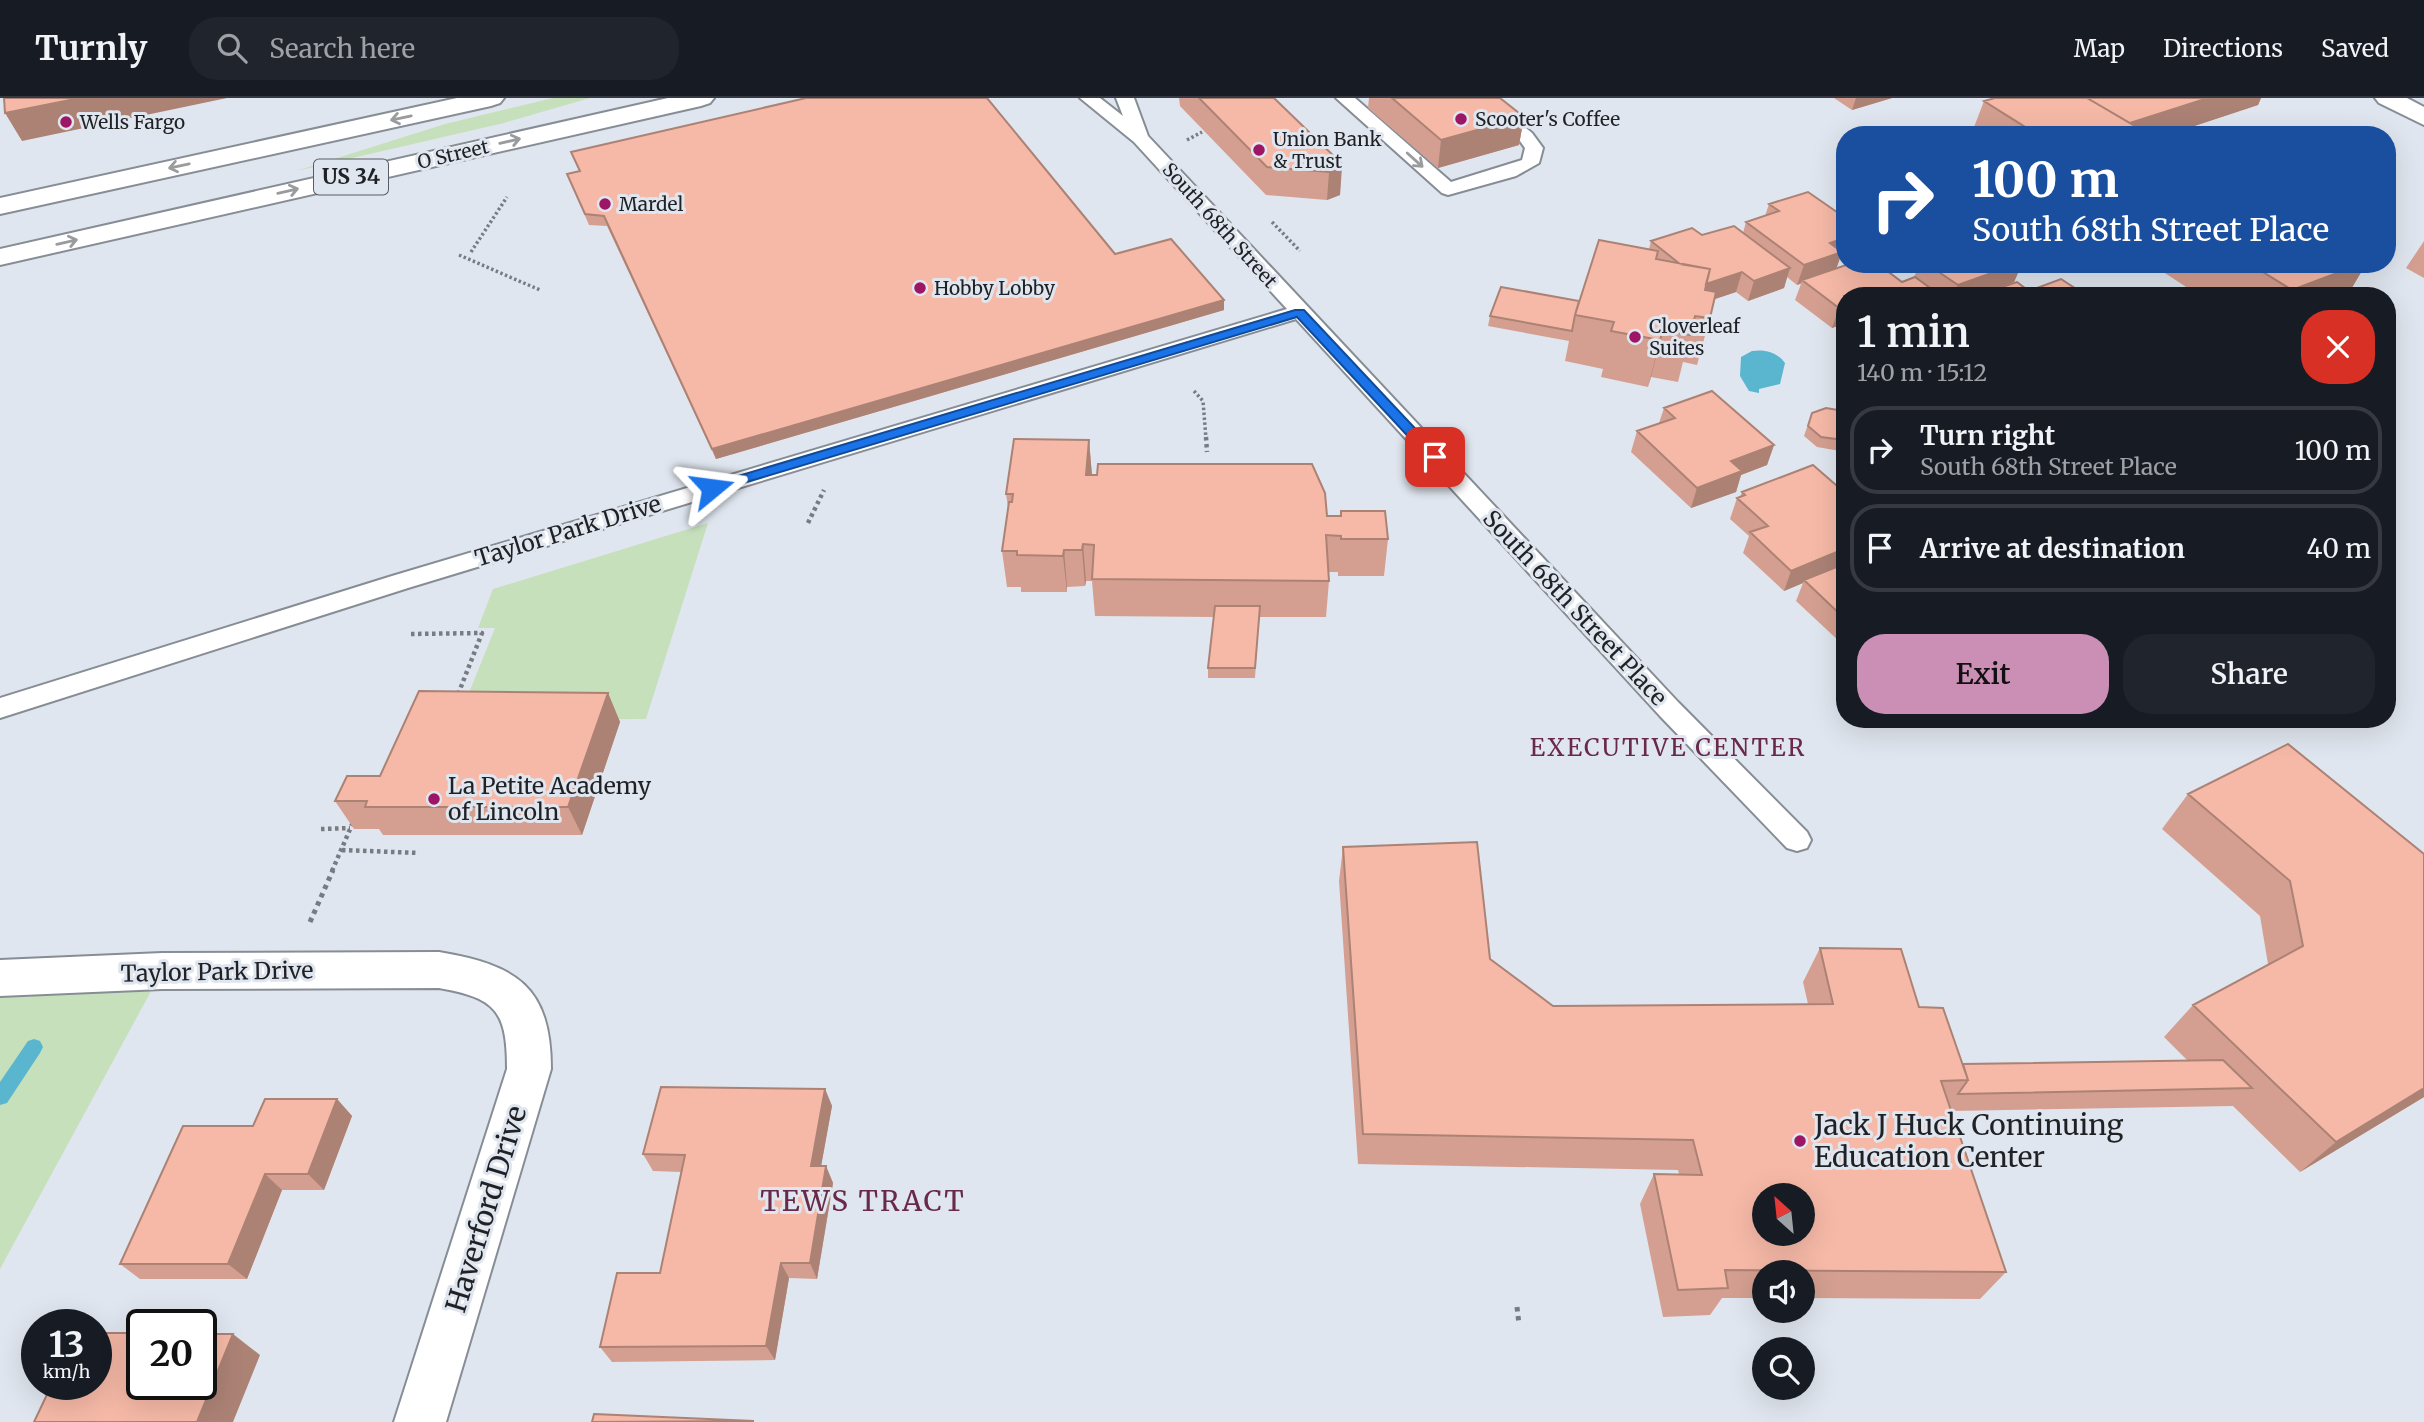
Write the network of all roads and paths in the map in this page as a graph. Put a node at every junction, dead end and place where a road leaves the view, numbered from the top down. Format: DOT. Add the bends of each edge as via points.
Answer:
graph roads {
  1 [pos="491,98"];
  2 [pos="701,98"];
  3 [pos="1089,98"];
  4 [pos="1126,98"];
  5 [pos="1345,98"];
  6 [pos="1479,98"];
  7 [pos="2388,98"];
  8 [pos="2424,117"];
  9 [pos="1140,138"];
  10 [pos="507,197"];
  11 [pos="0,206"];
  12 [pos="1272,222"];
  13 [pos="1300,251"];
  14 [pos="471,252"];
  15 [pos="459,255"];
  16 [pos="0,257"];
  17 [pos="540,290"];
  18 [pos="1299,312"];
  19 [pos="1194,391"];
  20 [pos="1207,452"];
  21 [pos="829,480"];
  22 [pos="808,523"];
  23 [pos="411,634"];
  24 [pos="454,705"];
  25 [pos="0,708"];
  26 [pos="359,809"];
  27 [pos="350,828"];
  28 [pos="321,829"];
  29 [pos="1797,840"];
  30 [pos="342,850"];
  31 [pos="419,853"];
  32 [pos="310,922"];
  33 [pos="0,978"];
  34 [pos="512,998"];
  35 [pos="1517,1307"];
  36 [pos="1518,1324"];
  37 [pos="420,1422"];
  1 -- 11 [label="main road, US 34, one-way"];
  16 -- 2 [label="main road, O Street / US 34, one-way"];
  3 -- 9 [label="lane, South 68th Street"];
  4 -- 9 [label="lane, South 68th Street"];
  5 -- 6 [label="lane, one-way" via="1448,190 1530,163 1534,148 1526,137"];
  7 -- 8 [label="main road"];
  9 -- 18 [label="lane, South 68th Street"];
  10 -- 14 [label="path"];
  12 -- 13 [label="path"];
  15 -- 17 [label="path"];
  18 -- 25 [label="lane, Taylor Park Drive" via="400,582"];
  18 -- 29 [label="lane, South 68th Street Place"];
  19 -- 20 [label="path" via="1203,401"];
  21 -- 22 [label="path"];
  23 -- 24 [label="path" via="482,634"];
  26 -- 27 [label="path"];
  27 -- 28 [label="path"];
  27 -- 30 [label="path"];
  30 -- 31 [label="path"];
  30 -- 32 [label="path"];
  33 -- 34 [label="main road, Taylor Park Drive" via="162,971 439,970 491,983"];
  34 -- 37 [label="main road, Haverford Drive" via="526,1015 531,1038 529,1069"];
  35 -- 36 [label="path"];
}
